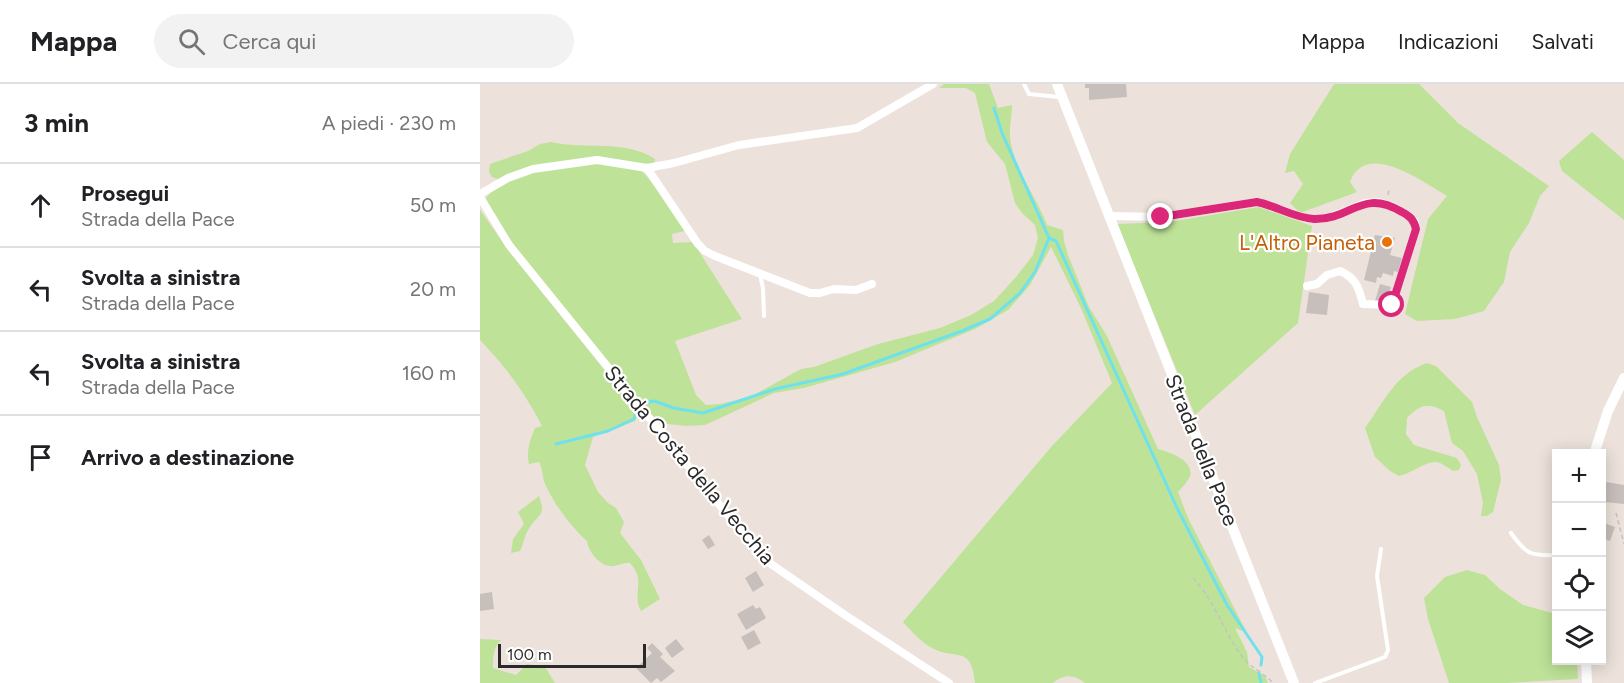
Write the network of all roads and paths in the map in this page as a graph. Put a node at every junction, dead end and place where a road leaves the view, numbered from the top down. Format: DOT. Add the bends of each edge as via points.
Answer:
graph roads {
  1 [pos="933,84"];
  2 [pos="1024,84"];
  3 [pos="1056,84"];
  4 [pos="1062,97"];
  5 [pos="647,168"];
  6 [pos="480,196"];
  7 [pos="1110,216"];
  8 [pos="759,273"];
  9 [pos="872,284"];
  10 [pos="1307,286"];
  11 [pos="764,316"];
  12 [pos="1624,378"];
  13 [pos="1595,449"];
  14 [pos="1616,513"];
  15 [pos="1511,533"];
  16 [pos="1624,544"];
  17 [pos="1381,549"];
  18 [pos="1552,555"];
  19 [pos="1193,579"];
  20 [pos="1586,665"];
  21 [pos="950,683"];
  22 [pos="1273,683"];
  23 [pos="1294,683"];
  24 [pos="1315,683"];
  25 [pos="1587,683"];
  1 -- 5 [label="street" via="857,128 739,145"];
  2 -- 4 [label="lane" via="1029,94"];
  3 -- 4 [label="street, Strada della Pace"];
  4 -- 7 [label="street, Strada della Pace"];
  5 -- 6 [label="street" via="597,160 533,170 508,178"];
  5 -- 8 [label="street" via="705,251"];
  6 -- 21 [label="street, Strada Costa della Vecchia" via="509,245 771,564"];
  7 -- 10 [label="street" via="1161,217 1257,202 1316,219 1379,202 1415,222 1392,305 1363,304 1359,288 1340,271"];
  7 -- 23 [label="street, Strada della Pace"];
  8 -- 9 [label="street" via="810,293 856,290"];
  8 -- 11 [label="lane"];
  12 -- 13 [label="street"];
  14 -- 16 [label="path"];
  15 -- 18 [label="lane" via="1522,549 1540,556"];
  17 -- 24 [label="lane" via="1377,576 1388,650 1385,657"];
  19 -- 22 [label="path" via="1206,591 1245,661"];
  20 -- 25 [label="street"];
}
